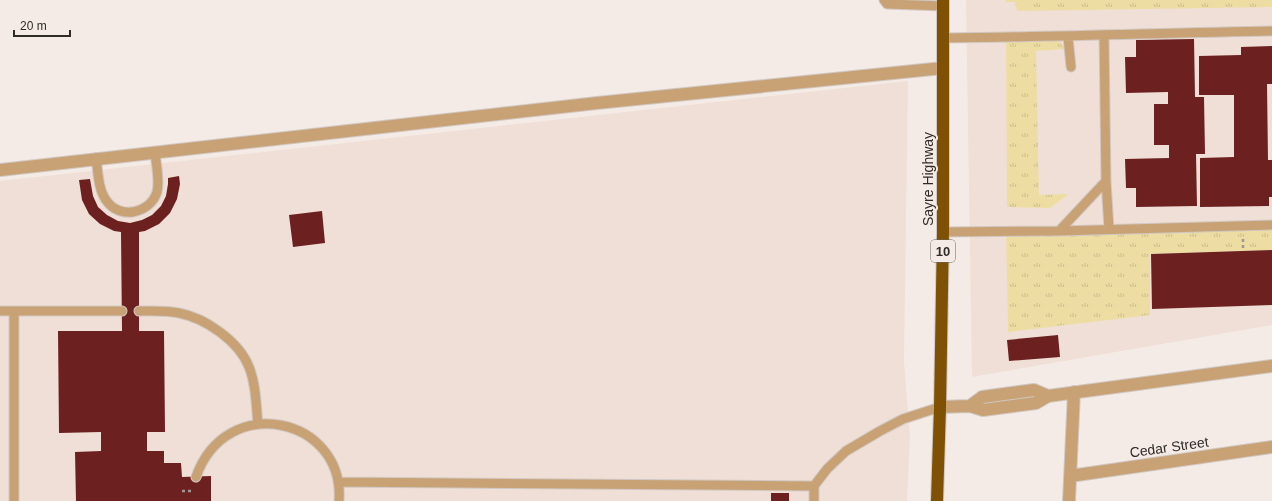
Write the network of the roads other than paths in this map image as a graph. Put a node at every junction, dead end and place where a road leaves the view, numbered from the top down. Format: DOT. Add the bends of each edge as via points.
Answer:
graph roads {
  1 [pos="884,0"];
  2 [pos="943,3"];
  3 [pos="1272,31"];
  4 [pos="1104,35"];
  5 [pos="1068,37"];
  6 [pos="943,38"];
  7 [pos="1071,67"];
  8 [pos="943,68"];
  9 [pos="155,152"];
  10 [pos="96,158"];
  11 [pos="0,170"];
  12 [pos="1106,182"];
  13 [pos="1272,225"];
  14 [pos="1109,229"];
  15 [pos="1059,231"];
  16 [pos="943,232"];
  17 [pos="0,311"];
  18 [pos="14,311"];
  19 [pos="122,311"];
  20 [pos="139,311"];
  21 [pos="1272,366"];
  22 [pos="1074,392"];
  23 [pos="940,407"];
  24 [pos="258,424"];
  25 [pos="1272,447"];
  26 [pos="1070,476"];
  27 [pos="196,477"];
  28 [pos="338,482"];
  29 [pos="814,486"];
  30 [pos="14,501"];
  31 [pos="339,501"];
  32 [pos="814,501"];
  33 [pos="937,501"];
  34 [pos="1069,501"];
  1 -- 2 [label="lane" via="887,4"];
  2 -- 6 [label="highway, Sayre Highway / 10"];
  3 -- 4 [label="lane"];
  4 -- 5 [label="lane"];
  4 -- 12 [label="lane"];
  5 -- 6 [label="lane"];
  5 -- 7 [label="lane"];
  6 -- 8 [label="highway, Sayre Highway / 10"];
  8 -- 9 [label="street"];
  8 -- 16 [label="highway, Sayre Highway / 10"];
  9 -- 10 [label="street"];
  9 -- 10 [label="lane" via="157,193 147,207 130,213 121,211 106,201 102,193"];
  10 -- 11 [label="street"];
  12 -- 14 [label="lane"];
  12 -- 15 [label="lane"];
  13 -- 14 [label="lane"];
  14 -- 15 [label="lane"];
  15 -- 16 [label="lane"];
  16 -- 23 [label="highway, Sayre Highway / 10"];
  17 -- 18 [label="lane"];
  18 -- 19 [label="lane"];
  18 -- 30 [label="lane"];
  20 -- 24 [label="lane" via="178,313 197,318 212,326 230,341 249,366"];
  21 -- 22 [label="street"];
  22 -- 23 [label="street" via="1048,396 1034,390 982,397 970,406"];
  22 -- 26 [label="street"];
  23 -- 29 [label="lane" via="903,419 846,452 827,469"];
  23 -- 33 [label="highway, Sayre Highway / 10"];
  24 -- 27 [label="lane" via="246,426 214,445 200,465"];
  24 -- 28 [label="lane" via="285,426 309,437 328,457"];
  25 -- 26 [label="street, Cedar Street"];
  26 -- 34 [label="street"];
  28 -- 29 [label="lane"];
  28 -- 31 [label="lane"];
  29 -- 32 [label="lane"];
}
